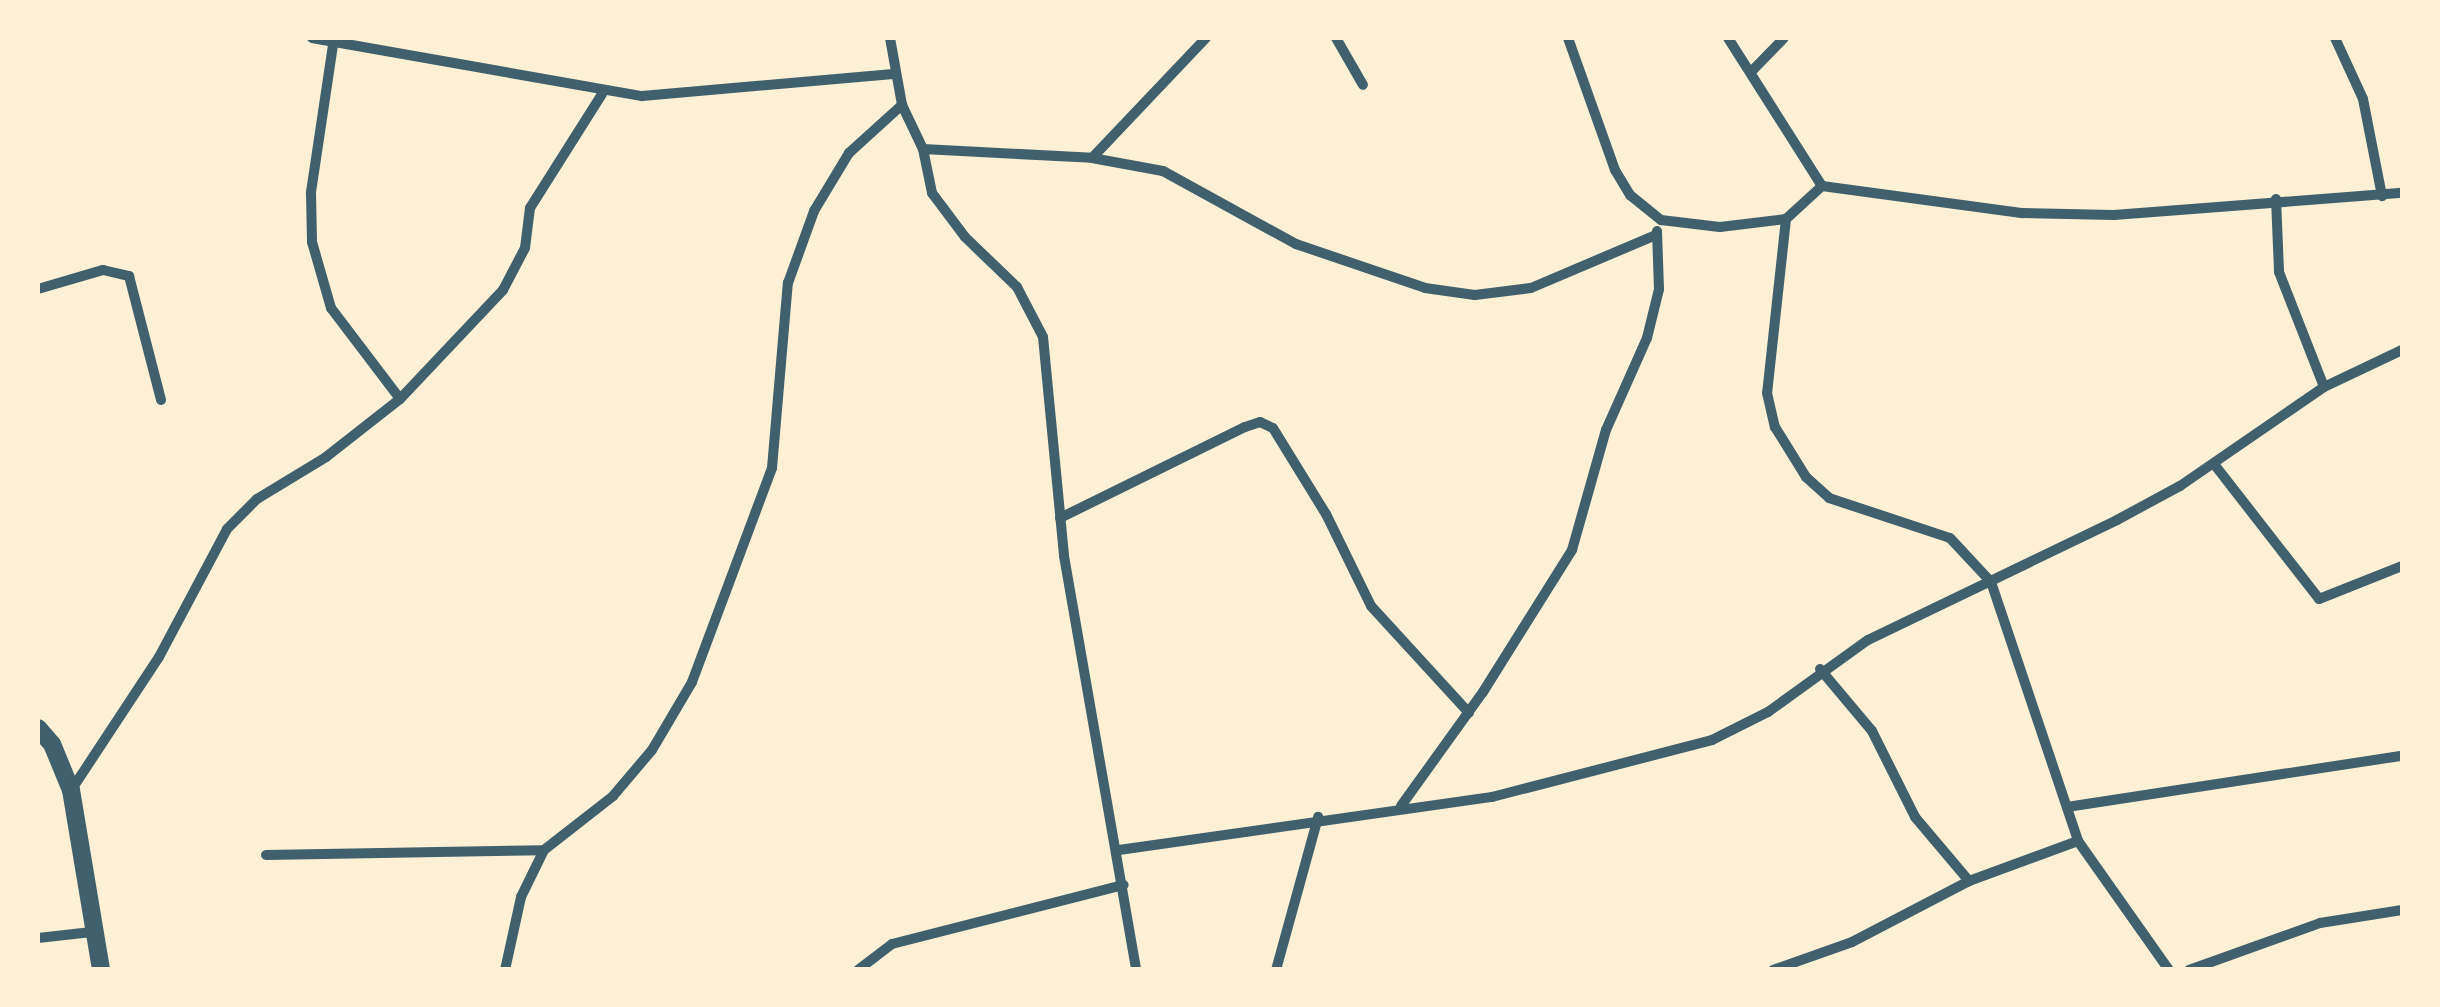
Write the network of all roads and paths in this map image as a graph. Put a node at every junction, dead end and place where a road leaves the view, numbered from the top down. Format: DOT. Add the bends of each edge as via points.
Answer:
graph roads {
  1 [pos="312,38"];
  2 [pos="890,38"];
  3 [pos="1206,38"];
  4 [pos="1336,38"];
  5 [pos="1568,38"];
  6 [pos="1728,38"];
  7 [pos="1784,38"];
  8 [pos="2336,38"];
  9 [pos="333,45"];
  10 [pos="1752,72"];
  11 [pos="893,74"];
  12 [pos="1363,85"];
  13 [pos="602,94"];
  14 [pos="902,105"];
  15 [pos="923,149"];
  16 [pos="1092,158"];
  17 [pos="1822,186"];
  18 [pos="2402,193"];
  19 [pos="2382,196"];
  20 [pos="2276,199"];
  21 [pos="1786,218"];
  22 [pos="1661,220"];
  23 [pos="1656,235"];
  24 [pos="38,289"];
  25 [pos="2402,350"];
  26 [pos="2324,387"];
  27 [pos="400,399"];
  28 [pos="160,400"];
  29 [pos="2214,464"];
  30 [pos="1060,518"];
  31 [pos="2402,566"];
  32 [pos="1991,582"];
  33 [pos="1820,669"];
  34 [pos="1469,713"];
  35 [pos="38,728"];
  36 [pos="2402,756"];
  37 [pos="72,790"];
  38 [pos="1401,806"];
  39 [pos="2067,808"];
  40 [pos="1318,817"];
  41 [pos="2078,841"];
  42 [pos="544,850"];
  43 [pos="1119,850"];
  44 [pos="266,855"];
  45 [pos="1969,881"];
  46 [pos="1124,885"];
  47 [pos="2402,910"];
  48 [pos="92,932"];
  49 [pos="38,938"];
  50 [pos="101,970"];
  51 [pos="505,970"];
  52 [pos="858,970"];
  53 [pos="1136,970"];
  54 [pos="1276,970"];
  55 [pos="1773,970"];
  56 [pos="2169,970"];
  57 [pos="2188,970"];
  1 -- 9 [label="street"];
  2 -- 11 [label="street"];
  3 -- 16 [label="street"];
  4 -- 12 [label="street"];
  5 -- 22 [label="street" via="1615,170 1630,195"];
  6 -- 10 [label="street"];
  7 -- 10 [label="street"];
  8 -- 19 [label="street" via="2367,112"];
  9 -- 13 [label="street" via="538,74"];
  9 -- 27 [label="street" via="310,193 312,242 331,308"];
  10 -- 17 [label="street" via="1792,148"];
  11 -- 13 [label="street"];
  11 -- 14 [label="street"];
  13 -- 27 [label="street" via="530,208 519,266 462,338"];
  14 -- 15 [label="street"];
  14 -- 42 [label="street" via="849,153 807,229 788,283 772,468 692,682 652,750 613,796"];
  15 -- 16 [label="street"];
  15 -- 30 [label="street" via="932,192 965,237 1017,288 1043,337"];
  16 -- 23 [label="street" via="1163,171 1296,244 1355,268 1476,295 1531,288"];
  17 -- 20 [label="street" via="2024,213 2114,215"];
  17 -- 21 [label="street"];
  18 -- 19 [label="street"];
  19 -- 20 [label="street"];
  20 -- 26 [label="street" via="2279,272"];
  21 -- 22 [label="street" via="1720,228"];
  21 -- 32 [label="street" via="1766,393 1775,427 1806,477 1830,498 1950,538"];
  22 -- 23 [label="street"];
  23 -- 34 [label="street" via="1659,289 1647,338 1606,430 1572,550"];
  24 -- 28 [label="street" via="103,270 130,276"];
  25 -- 26 [label="street"];
  26 -- 29 [label="street"];
  27 -- 37 [label="street" via="257,499 227,529 159,657"];
  29 -- 31 [label="street" via="2318,599"];
  29 -- 32 [label="street"];
  30 -- 34 [label="street" via="1246,427 1260,422 1273,428 1326,514 1370,606"];
  30 -- 43 [label="street"];
  32 -- 33 [label="street"];
  32 -- 39 [label="street"];
  33 -- 38 [label="street" via="1768,712 1712,740 1492,797"];
  33 -- 45 [label="street" via="1872,732 1915,817"];
  34 -- 38 [label="street"];
  35 -- 37 [label="street"];
  36 -- 39 [label="street"];
  37 -- 48 [label="street"];
  38 -- 40 [label="street"];
  39 -- 41 [label="street"];
  40 -- 43 [label="street"];
  40 -- 54 [label="street"];
  41 -- 45 [label="street"];
  41 -- 56 [label="street"];
  42 -- 44 [label="street"];
  42 -- 51 [label="street" via="520,897"];
  43 -- 46 [label="street"];
  45 -- 55 [label="street" via="1852,942"];
  46 -- 52 [label="street" via="905,940"];
  46 -- 53 [label="street"];
  47 -- 57 [label="street" via="2320,923"];
  48 -- 49 [label="street"];
  48 -- 50 [label="street"];
}
